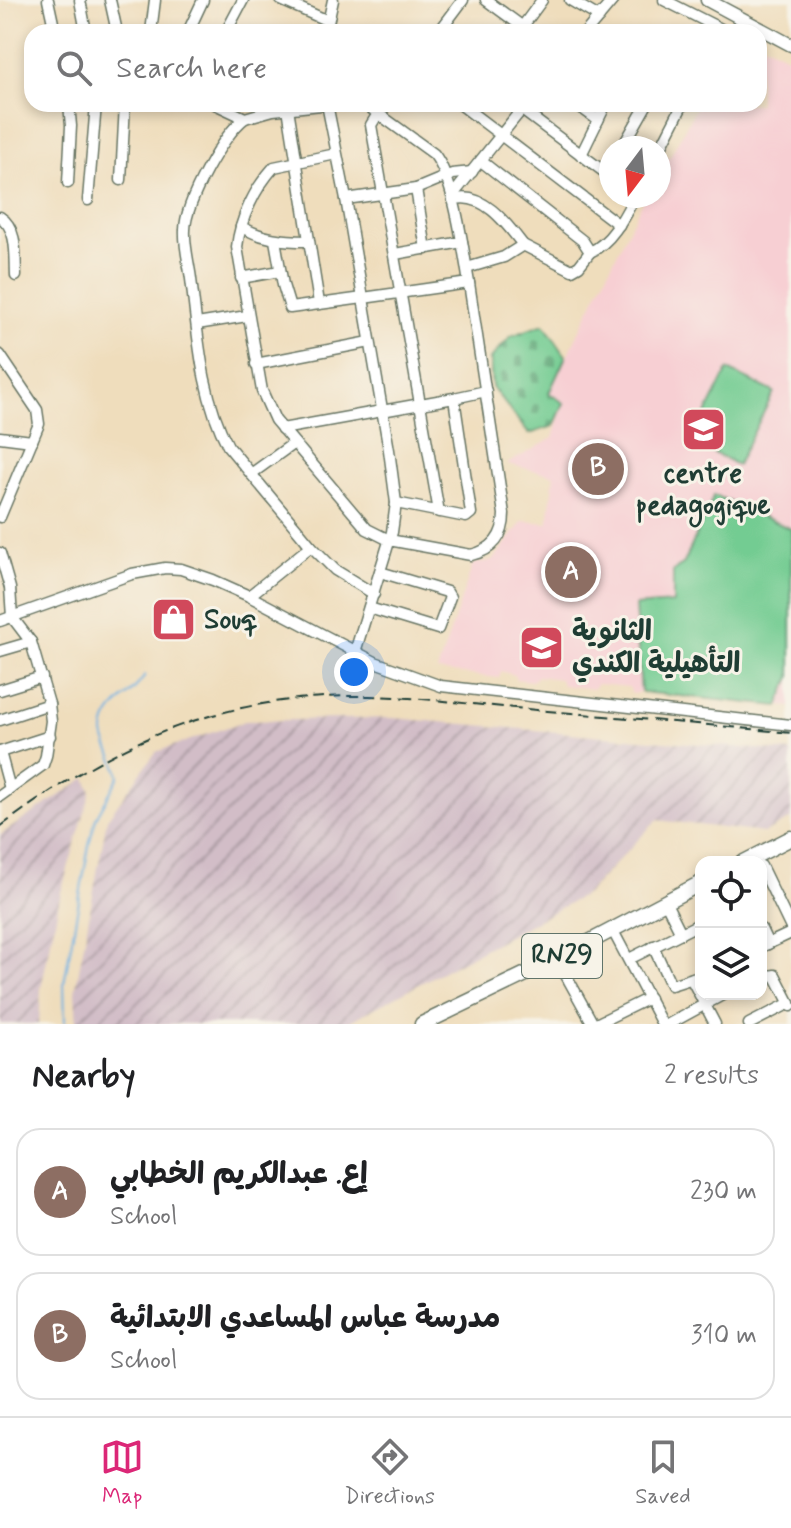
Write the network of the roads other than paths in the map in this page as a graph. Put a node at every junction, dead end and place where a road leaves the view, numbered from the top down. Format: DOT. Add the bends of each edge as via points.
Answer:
graph roads {
  1 [pos="48,0"];
  2 [pos="80,0"];
  3 [pos="110,0"];
  4 [pos="155,0"];
  5 [pos="203,0"];
  6 [pos="243,0"];
  7 [pos="281,0"];
  8 [pos="333,0"];
  9 [pos="463,0"];
  10 [pos="486,0"];
  11 [pos="542,0"];
  12 [pos="570,0"];
  13 [pos="613,0"];
  14 [pos="664,0"];
  15 [pos="713,1"];
  16 [pos="730,12"];
  17 [pos="599,17"];
  18 [pos="53,24"];
  19 [pos="84,24"];
  20 [pos="115,24"];
  21 [pos="152,24"];
  22 [pos="192,24"];
  23 [pos="230,24"];
  24 [pos="323,24"];
  25 [pos="327,24"];
  26 [pos="445,24"];
  27 [pos="514,24"];
  28 [pos="525,24"];
  29 [pos="593,24"];
  30 [pos="708,24"];
  31 [pos="724,24"];
  32 [pos="752,24"];
  33 [pos="767,32"];
  34 [pos="791,45"];
  35 [pos="70,112"];
  36 [pos="95,112"];
  37 [pos="125,112"];
  38 [pos="232,112"];
  39 [pos="271,112"];
  40 [pos="289,112"];
  41 [pos="329,112"];
  42 [pos="378,112"];
  43 [pos="385,112"];
  44 [pos="472,112"];
  45 [pos="520,112"];
  46 [pos="530,112"];
  47 [pos="587,112"];
  48 [pos="602,112"];
  49 [pos="642,112"];
  50 [pos="679,112"];
  51 [pos="245,118"];
  52 [pos="598,120"];
  53 [pos="500,136"];
  54 [pos="629,136"];
  55 [pos="667,136"];
  56 [pos="336,154"];
  57 [pos="581,155"];
  58 [pos="481,161"];
  59 [pos="298,162"];
  60 [pos="599,166"];
  61 [pos="472,172"];
  62 [pos="445,177"];
  63 [pos="121,180"];
  64 [pos="68,183"];
  65 [pos="416,189"];
  66 [pos="384,194"];
  67 [pos="453,198"];
  68 [pos="346,199"];
  69 [pos="88,200"];
  70 [pos="628,208"];
  71 [pos="0,217"];
  72 [pos="619,225"];
  73 [pos="241,227"];
  74 [pos="275,240"];
  75 [pos="308,241"];
  76 [pos="462,242"];
  77 [pos="523,245"];
  78 [pos="426,249"];
  79 [pos="590,252"];
  80 [pos="395,254"];
  81 [pos="467,268"];
  82 [pos="280,271"];
  83 [pos="16,276"];
  84 [pos="241,278"];
  85 [pos="469,283"];
  86 [pos="402,292"];
  87 [pos="363,298"];
  88 [pos="319,303"];
  89 [pos="247,316"];
  90 [pos="197,324"];
  91 [pos="370,342"];
  92 [pos="0,355"];
  93 [pos="256,364"];
  94 [pos="486,391"];
  95 [pos="454,398"];
  96 [pos="419,403"];
  97 [pos="382,413"];
  98 [pos="282,429"];
  99 [pos="0,437"];
  100 [pos="32,441"];
  101 [pos="294,443"];
  102 [pos="251,474"];
  103 [pos="396,503"];
  104 [pos="1,512"];
  105 [pos="439,512"];
  106 [pos="389,540"];
  107 [pos="311,546"];
  108 [pos="0,553"];
  109 [pos="380,572"];
  110 [pos="5,589"];
  111 [pos="374,594"];
  112 [pos="249,596"];
  113 [pos="369,608"];
  114 [pos="12,617"];
  115 [pos="0,621"];
  116 [pos="31,642"];
  117 [pos="0,651"];
  118 [pos="355,652"];
  119 [pos="42,677"];
  120 [pos="0,690"];
  121 [pos="49,704"];
  122 [pos="0,720"];
  123 [pos="791,725"];
  124 [pos="50,736"];
  125 [pos="0,752"];
  126 [pos="10,789"];
  127 [pos="0,796"];
  128 [pos="791,838"];
  129 [pos="763,856"];
  130 [pos="767,884"];
  131 [pos="695,886"];
  132 [pos="665,901"];
  133 [pos="695,926"];
  134 [pos="612,929"];
  135 [pos="791,931"];
  136 [pos="681,933"];
  137 [pos="767,945"];
  138 [pos="653,946"];
  139 [pos="557,959"];
  140 [pos="629,959"];
  141 [pos="767,976"];
  142 [pos="695,977"];
  143 [pos="787,989"];
  144 [pos="649,998"];
  145 [pos="704,1000"];
  146 [pos="713,1000"];
  147 [pos="705,1004"];
  148 [pos="790,1005"];
  149 [pos="684,1021"];
  150 [pos="662,1023"];
  151 [pos="422,1024"];
  152 [pos="594,1024"];
  153 [pos="715,1024"];
  154 [pos="749,1024"];
  1 -- 18 [label="street"];
  2 -- 19 [label="street"];
  3 -- 20 [label="street"];
  4 -- 21 [label="street"];
  5 -- 22 [label="street"];
  6 -- 23 [label="street"];
  7 -- 24 [label="street"];
  8 -- 25 [label="street"];
  9 -- 26 [label="street"];
  10 -- 27 [label="street"];
  11 -- 28 [label="street"];
  12 -- 17 [label="street"];
  13 -- 17 [label="street"];
  14 -- 30 [label="street"];
  15 -- 16 [label="main road"];
  16 -- 31 [label="street"];
  16 -- 32 [label="main road"];
  17 -- 29 [label="street"];
  33 -- 34 [label="main road"];
  35 -- 64 [label="street"];
  36 -- 69 [label="street"];
  37 -- 63 [label="street"];
  38 -- 51 [label="street"];
  39 -- 51 [label="street"];
  40 -- 59 [label="street"];
  41 -- 56 [label="street"];
  42 -- 66 [label="street" via="371,125"];
  43 -- 62 [label="street" via="434,154"];
  44 -- 53 [label="street"];
  45 -- 53 [label="street"];
  46 -- 57 [label="street"];
  47 -- 52 [label="street"];
  48 -- 52 [label="street"];
  49 -- 54 [label="street"];
  50 -- 55 [label="street"];
  51 -- 90 [label="street" via="214,156 184,228"];
  52 -- 57 [label="street"];
  53 -- 58 [label="street"];
  53 -- 72 [label="street"];
  56 -- 59 [label="street"];
  56 -- 68 [label="street"];
  57 -- 60 [label="street"];
  58 -- 61 [label="street"];
  58 -- 79 [label="street"];
  59 -- 73 [label="street" via="274,167 266,176"];
  59 -- 75 [label="street"];
  61 -- 62 [label="street"];
  61 -- 67 [label="street"];
  62 -- 65 [label="street"];
  62 -- 67 [label="street"];
  65 -- 66 [label="street"];
  65 -- 78 [label="street"];
  66 -- 68 [label="street"];
  66 -- 80 [label="street"];
  67 -- 76 [label="street"];
  67 -- 77 [label="street" via="474,198"];
  68 -- 87 [label="street"];
  70 -- 72 [label="street"];
  71 -- 83 [label="street" via="12,230"];
  72 -- 79 [label="street"];
  73 -- 74 [label="street"];
  73 -- 84 [label="street"];
  74 -- 75 [label="street"];
  74 -- 82 [label="street"];
  75 -- 88 [label="street"];
  76 -- 78 [label="street"];
  76 -- 81 [label="street"];
  77 -- 79 [label="street" via="572,270"];
  77 -- 81 [label="street"];
  78 -- 80 [label="street"];
  80 -- 86 [label="street"];
  81 -- 85 [label="street"];
  82 -- 84 [label="street"];
  82 -- 88 [label="street" via="290,308"];
  84 -- 89 [label="street"];
  85 -- 86 [label="street"];
  85 -- 94 [label="street"];
  86 -- 87 [label="street"];
  86 -- 96 [label="street"];
  87 -- 88 [label="street"];
  87 -- 91 [label="street"];
  89 -- 90 [label="street"];
  89 -- 93 [label="street"];
  90 -- 102 [label="street" via="219,430"];
  91 -- 93 [label="street"];
  91 -- 97 [label="street"];
  92 -- 100 [label="street" via="37,410 39,424"];
  93 -- 98 [label="street" via="267,406"];
  94 -- 95 [label="street"];
  94 -- 106 [label="street" via="504,514 497,541 471,555"];
  95 -- 96 [label="street"];
  95 -- 105 [label="street" via="471,513 466,517"];
  96 -- 97 [label="street"];
  96 -- 105 [label="street"];
  97 -- 98 [label="street"];
  97 -- 103 [label="street"];
  98 -- 101 [label="street"];
  99 -- 100 [label="street"];
  100 -- 104 [label="street"];
  101 -- 102 [label="street"];
  101 -- 106 [label="street" via="356,519"];
  102 -- 107 [label="street"];
  103 -- 105 [label="street"];
  103 -- 106 [label="street"];
  106 -- 109 [label="street"];
  107 -- 111 [label="street" via="335,570"];
  107 -- 112 [label="street"];
  108 -- 110 [label="street"];
  109 -- 111 [label="street"];
  109 -- 113 [label="street" via="450,597 438,629"];
  110 -- 114 [label="street"];
  111 -- 113 [label="street"];
  112 -- 114 [label="street" via="198,574 165,568 132,574"];
  112 -- 118 [label="street"];
  113 -- 118 [label="street"];
  114 -- 115 [label="street"];
  114 -- 116 [label="street"];
  116 -- 117 [label="street"];
  116 -- 119 [label="street"];
  118 -- 123 [label="street" via="441,686"];
  119 -- 120 [label="street"];
  119 -- 121 [label="street"];
  121 -- 122 [label="street"];
  121 -- 124 [label="street"];
  124 -- 125 [label="street"];
  124 -- 126 [label="street" via="43,765"];
  125 -- 126 [label="street"];
  126 -- 127 [label="street"];
  128 -- 129 [label="highway"];
  130 -- 135 [label="street"];
  131 -- 132 [label="highway, RN29"];
  132 -- 134 [label="highway, RN29"];
  132 -- 136 [label="street"];
  133 -- 136 [label="street"];
  134 -- 139 [label="highway, RN29"];
  134 -- 140 [label="street"];
  135 -- 137 [label="street"];
  136 -- 138 [label="street"];
  138 -- 140 [label="street"];
  138 -- 142 [label="street" via="671,985"];
  139 -- 151 [label="highway, RN29"];
  139 -- 152 [label="street"];
  140 -- 144 [label="street"];
  141 -- 143 [label="street" via="775,975"];
  143 -- 148 [label="street"];
  144 -- 150 [label="street"];
  144 -- 152 [label="street"];
  145 -- 147 [label="street"];
  146 -- 147 [label="street"];
  147 -- 149 [label="street"];
  147 -- 153 [label="street"];
  148 -- 154 [label="street"];
  149 -- 150 [label="street"];
}
